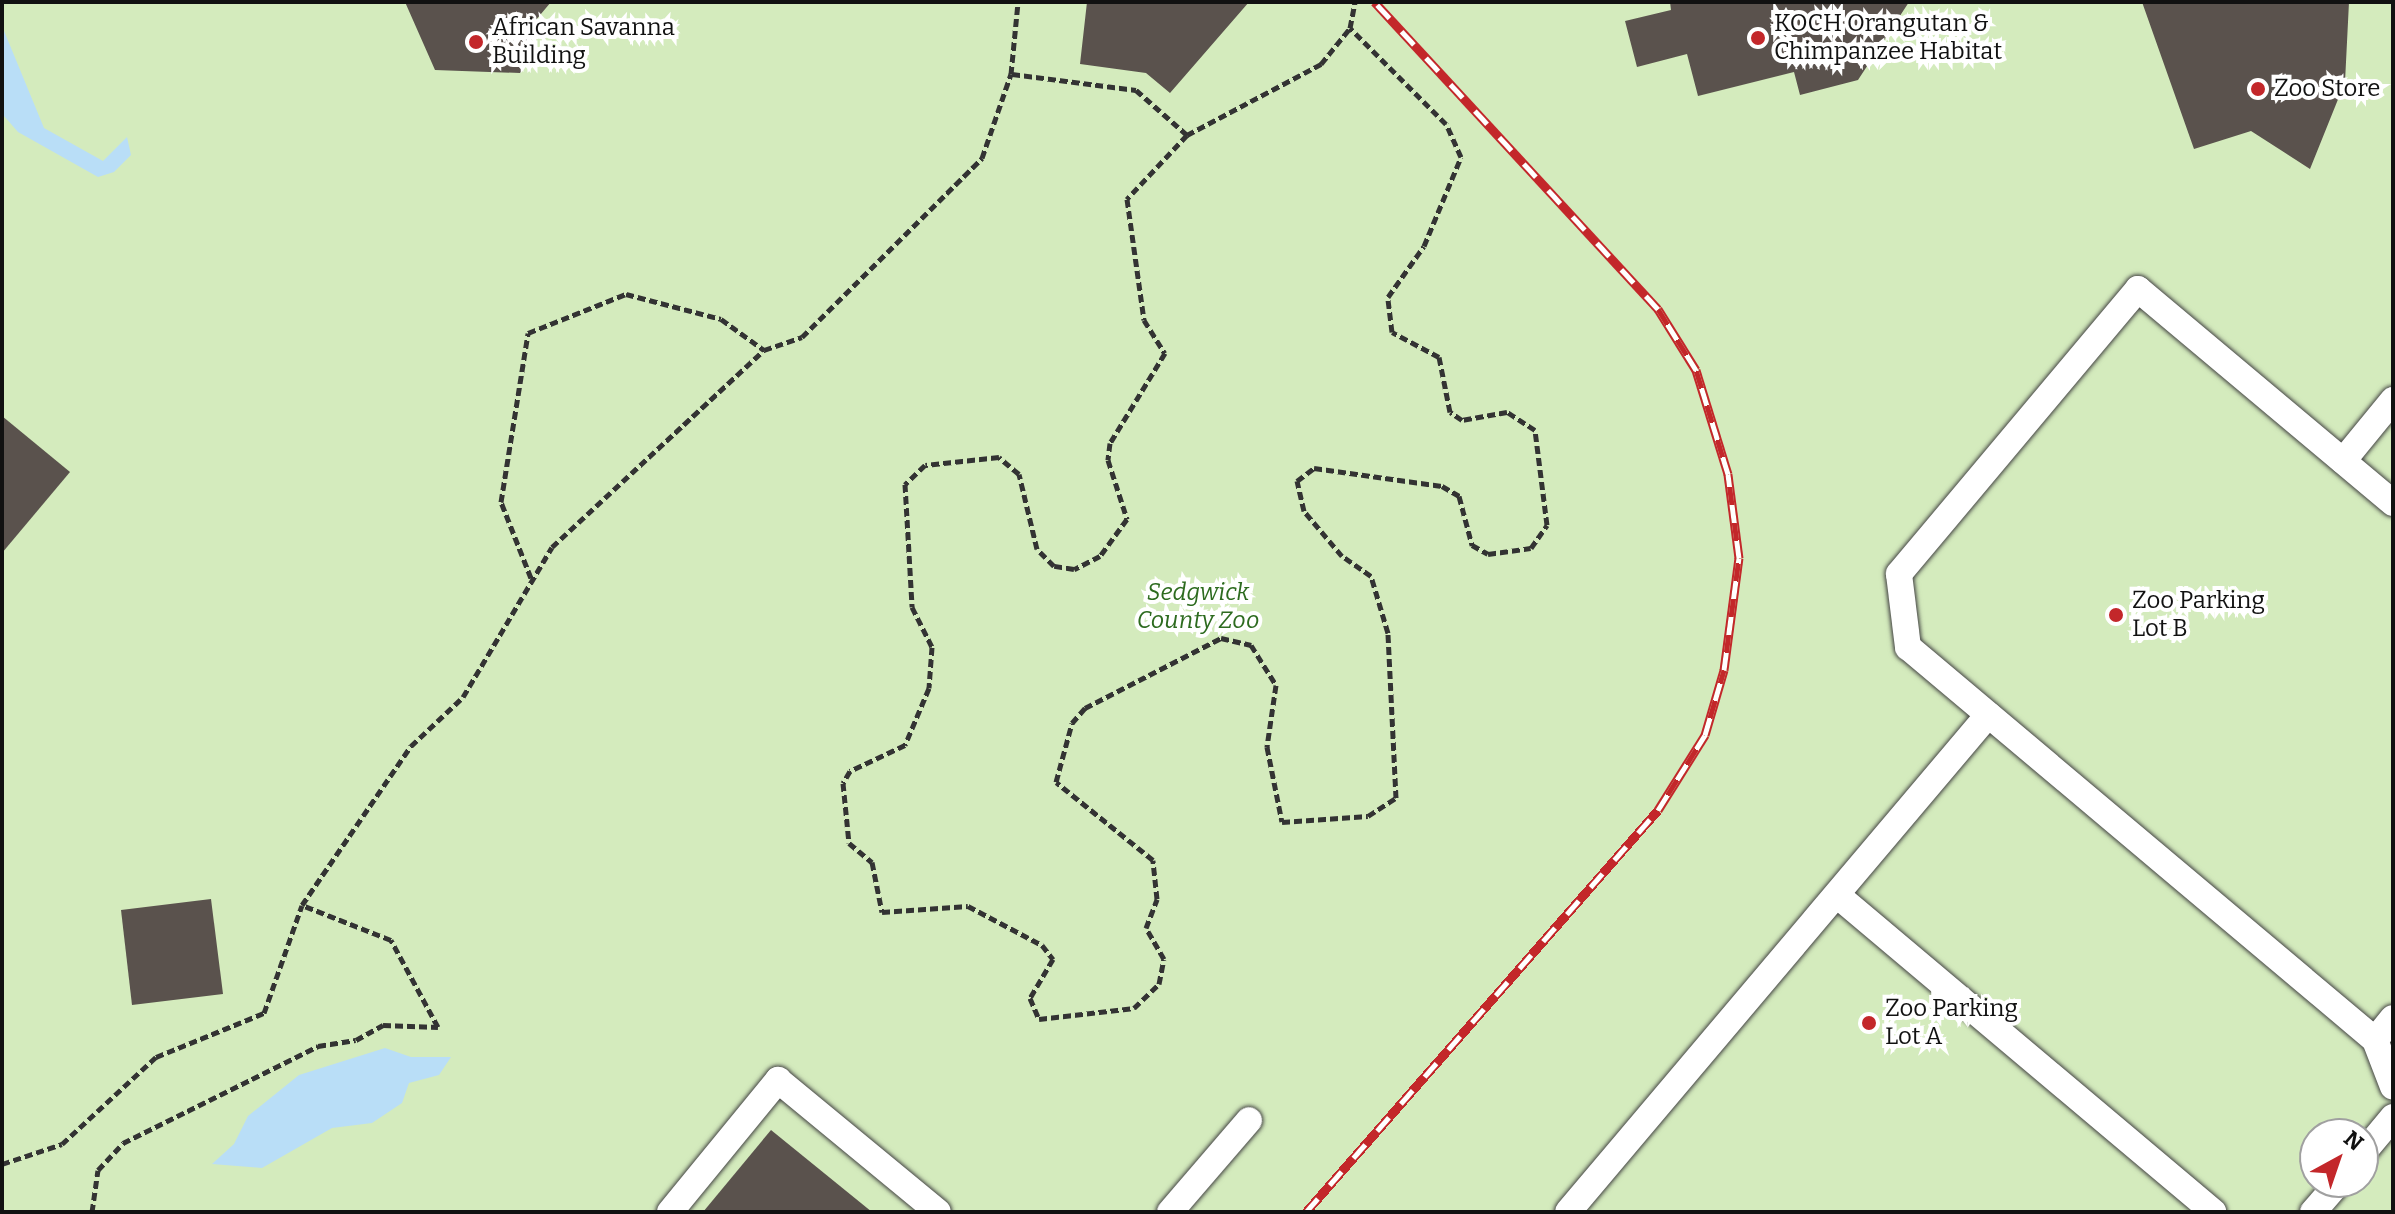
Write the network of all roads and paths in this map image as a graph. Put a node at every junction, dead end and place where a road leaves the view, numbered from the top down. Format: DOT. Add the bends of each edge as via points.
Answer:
graph roads {
  1 [pos="1018,2"];
  2 [pos="1355,2"];
  3 [pos="1350,28"];
  4 [pos="1011,74"];
  5 [pos="1187,135"];
  6 [pos="764,350"];
  7 [pos="2393,400"];
  8 [pos="2343,461"];
  9 [pos="2393,503"];
  10 [pos="532,579"];
  11 [pos="1988,715"];
  12 [pos="1837,895"];
  13 [pos="302,905"];
  14 [pos="2393,1018"];
  15 [pos="2375,1040"];
  16 [pos="2393,1087"];
  17 [pos="2393,1117"];
  18 [pos="1249,1120"];
  19 [pos="2379,1134"];
  20 [pos="2,1164"];
  21 [pos="92,1212"];
  22 [pos="670,1212"];
  23 [pos="938,1212"];
  24 [pos="1170,1212"];
  25 [pos="1568,1212"];
  26 [pos="2213,1212"];
  1 -- 4 [label="path"];
  2 -- 3 [label="path"];
  3 -- 5 [label="path" via="1321,64"];
  3 -- 5 [label="path" via="1446,124 1461,157 1424,246 1388,297 1392,332 1439,357 1450,412 1462,420 1507,412 1535,430 1547,525 1531,548 1488,554 1472,545 1459,496 1442,486 1314,468 1297,481 1304,511 1342,556 1371,576 1388,633 1396,798 1368,816 1282,822 1267,747 1276,685 1251,645 1221,638 1085,708 1072,723 1056,782 1153,860 1157,899 1146,928 1164,959 1159,984 1134,1008 1039,1019 1030,998 1053,959 1042,945 968,906 882,912 872,862 849,843 843,783 850,771 905,745 929,688 932,647 912,607 905,484 925,465 999,457 1019,474 1037,549 1054,566 1074,569 1100,556 1127,519 1127,501 1108,460 1110,443 1165,353 1144,320 1127,199"];
  4 -- 5 [label="path" via="1136,90"];
  4 -- 6 [label="path" via="982,158 802,337"];
  6 -- 10 [label="path" via="552,547"];
  6 -- 10 [label="path" via="721,319 626,294 528,333 501,502"];
  7 -- 8 [label="lane"];
  8 -- 9 [label="lane"];
  8 -- 11 [label="lane" via="2138,289 1899,574 1908,647"];
  10 -- 13 [label="path" via="463,697 411,746"];
  11 -- 12 [label="lane"];
  11 -- 15 [label="lane"];
  12 -- 25 [label="lane"];
  12 -- 26 [label="lane"];
  13 -- 20 [label="path" via="264,1013 156,1057 62,1144"];
  13 -- 21 [label="path" via="391,940 438,1027 383,1025 356,1040 318,1046 123,1143 98,1170"];
  14 -- 15 [label="lane"];
  15 -- 16 [label="lane"];
  17 -- 19 [label="lane"];
  18 -- 24 [label="lane"];
  22 -- 23 [label="lane" via="778,1080"];
}
